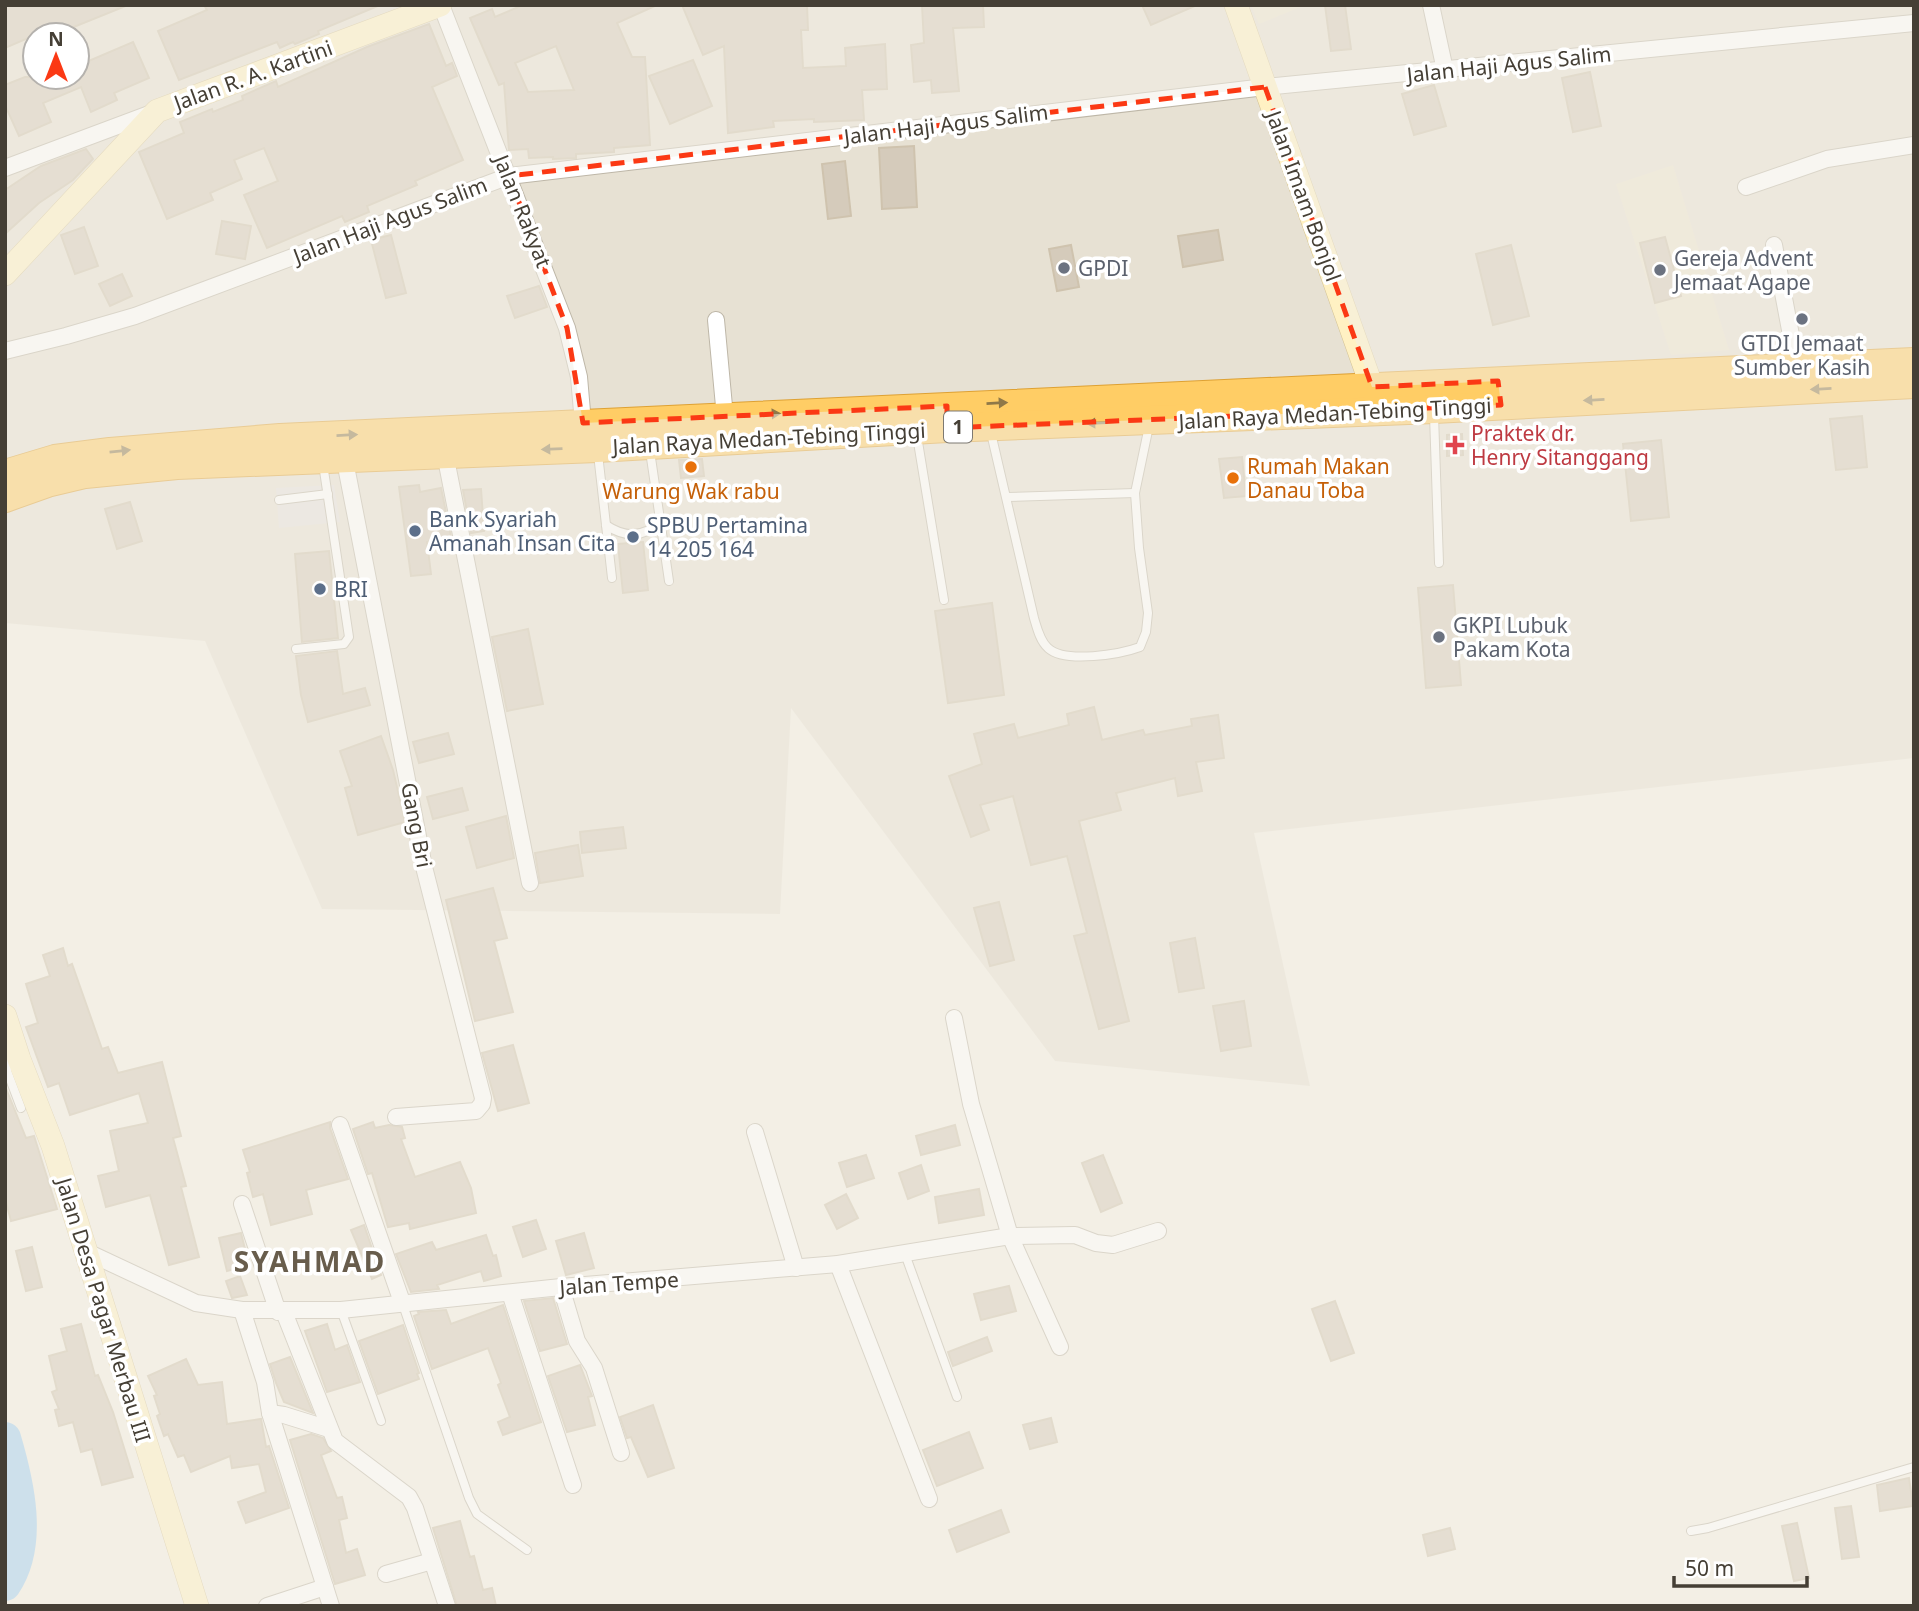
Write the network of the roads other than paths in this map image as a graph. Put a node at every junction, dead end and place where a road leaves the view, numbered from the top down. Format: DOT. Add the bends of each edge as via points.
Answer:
graph roads {
  1 [pos="440,5"];
  2 [pos="1236,5"];
  3 [pos="1431,5"];
  4 [pos="1914,23"];
  5 [pos="1445,70"];
  6 [pos="1265,87"];
  7 [pos="158,111"];
  8 [pos="1914,145"];
  9 [pos="5,168"];
  10 [pos="509,176"];
  11 [pos="1746,187"];
  12 [pos="1774,245"];
  13 [pos="5,274"];
  14 [pos="716,320"];
  15 [pos="5,351"];
  16 [pos="1914,362"];
  17 [pos="1797,367"];
  18 [pos="1914,384"];
  19 [pos="1371,387"];
  20 [pos="1500,393"];
  21 [pos="1434,408"];
  22 [pos="1150,410"];
  23 [pos="725,416"];
  24 [pos="947,417"];
  25 [pos="583,423"];
  26 [pos="989,426"];
  27 [pos="916,430"];
  28 [pos="647,433"];
  29 [pos="597,447"];
  30 [pos="445,454"];
  31 [pos="333,457"];
  32 [pos="55,459"];
  33 [pos="5,462"];
  34 [pos="5,474"];
  35 [pos="1135,493"];
  36 [pos="328,494"];
  37 [pos="1007,496"];
  38 [pos="5,498"];
  39 [pos="279,500"];
  40 [pos="660,523"];
  41 [pos="606,526"];
  42 [pos="1438,563"];
  43 [pos="612,578"];
  44 [pos="669,581"];
  45 [pos="944,600"];
  46 [pos="296,649"];
  47 [pos="530,883"];
  48 [pos="5,1016"];
  49 [pos="954,1018"];
  50 [pos="21,1085"];
  51 [pos="21,1108"];
  52 [pos="396,1117"];
  53 [pos="340,1125"];
  54 [pos="755,1132"];
  55 [pos="242,1203"];
  56 [pos="1158,1231"];
  57 [pos="1010,1236"];
  58 [pos="905,1254"];
  59 [pos="88,1256"];
  60 [pos="838,1264"];
  61 [pos="796,1268"];
  62 [pos="561,1287"];
  63 [pos="510,1293"];
  64 [pos="402,1302"];
  65 [pos="242,1310"];
  66 [pos="341,1310"];
  67 [pos="281,1312"];
  68 [pos="1060,1347"];
  69 [pos="957,1397"];
  70 [pos="268,1407"];
  71 [pos="381,1421"];
  72 [pos="328,1428"];
  73 [pos="621,1453"];
  74 [pos="1914,1467"];
  75 [pos="573,1485"];
  76 [pos="929,1499"];
  77 [pos="1691,1531"];
  78 [pos="527,1550"];
  79 [pos="432,1561"];
  80 [pos="386,1574"];
  81 [pos="325,1587"];
  82 [pos="197,1606"];
  83 [pos="267,1606"];
  84 [pos="331,1606"];
  85 [pos="447,1606"];
  1 -- 7 [label="street, Jalan R. A. Kartini"];
  1 -- 10 [label="street, Jalan Rakyat"];
  2 -- 6 [label="street, Jalan Imam Bonjol"];
  3 -- 5 [label="street"];
  4 -- 5 [label="street, Jalan Haji Agus Salim"];
  5 -- 6 [label="street, Jalan Haji Agus Salim"];
  6 -- 10 [label="street, Jalan Haji Agus Salim"];
  6 -- 19 [label="street, Jalan Imam Bonjol"];
  7 -- 9 [label="street"];
  7 -- 13 [label="street, Jalan R. A. Kartini"];
  8 -- 11 [label="street" via="1827,159"];
  10 -- 15 [label="street, Jalan Haji Agus Salim" via="135,316"];
  10 -- 25 [label="street, Jalan Rakyat" via="567,328 579,377"];
  12 -- 17 [label="street"];
  14 -- 23 [label="street"];
  16 -- 17 [label="highway, Jalan Raya Medan-Tebing Tinggi / 1"];
  17 -- 20 [label="highway, Jalan Raya Medan-Tebing Tinggi / 1"];
  18 -- 20 [label="highway, Jalan Raya Medan-Tebing Tinggi / 1, one-way"];
  19 -- 20 [label="highway, Jalan Raya Medan-Tebing Tinggi / 1"];
  19 -- 22 [label="highway, Jalan Raya Medan-Tebing Tinggi / 1"];
  20 -- 21 [label="highway, Jalan Raya Medan-Tebing Tinggi / 1"];
  21 -- 22 [label="highway, Jalan Raya Medan-Tebing Tinggi / 1"];
  21 -- 42 [label="lane"];
  24 -- 22 [label="highway, Jalan Raya Medan-Tebing Tinggi / 1, one-way"];
  22 -- 26 [label="highway, Jalan Raya Medan-Tebing Tinggi / 1, one-way"];
  22 -- 35 [label="lane"];
  23 -- 24 [label="highway, Jalan Raya Medan-Tebing Tinggi / 1, one-way"];
  23 -- 28 [label="highway, Jalan Raya Medan-Tebing Tinggi / 1"];
  24 -- 26 [label="highway, Jalan Raya Medan-Tebing Tinggi / 1"];
  24 -- 27 [label="highway, Jalan Raya Medan-Tebing Tinggi / 1"];
  25 -- 28 [label="highway, Jalan Raya Medan-Tebing Tinggi / 1"];
  32 -- 25 [label="highway, Jalan Raya Medan-Tebing Tinggi / 1, one-way" via="175,445"];
  26 -- 37 [label="lane"];
  27 -- 28 [label="highway, Jalan Raya Medan-Tebing Tinggi / 1"];
  27 -- 45 [label="lane"];
  28 -- 29 [label="highway, Jalan Raya Medan-Tebing Tinggi / 1"];
  28 -- 40 [label="lane"];
  29 -- 30 [label="highway, Jalan Raya Medan-Tebing Tinggi / 1, one-way"];
  29 -- 41 [label="lane"];
  30 -- 31 [label="highway, Jalan Raya Medan-Tebing Tinggi / 1"];
  30 -- 47 [label="street"];
  31 -- 36 [label="lane"];
  31 -- 38 [label="highway, Jalan Raya Medan-Tebing Tinggi / 1" via="85,474"];
  31 -- 52 [label="street, Gang Bri" via="423,861 482,1098 476,1111"];
  32 -- 33 [label="street"];
  32 -- 34 [label="highway, Jalan Raya Medan-Tebing Tinggi / 1"];
  35 -- 37 [label="lane"];
  35 -- 37 [label="lane" via="1146,632 1140,647 1104,656 1065,655 1046,647 1034,618"];
  36 -- 39 [label="lane"];
  36 -- 46 [label="lane" via="349,637 344,643"];
  40 -- 41 [label="lane" via="642,535 626,535"];
  40 -- 44 [label="lane"];
  41 -- 43 [label="lane"];
  48 -- 50 [label="street, Jalan Desa Pagar Merbau III" via="19,1059"];
  49 -- 57 [label="street" via="971,1104"];
  50 -- 51 [label="lane"];
  50 -- 59 [label="street, Jalan Desa Pagar Merbau III" via="53,1146"];
  53 -- 64 [label="street"];
  54 -- 61 [label="street"];
  55 -- 67 [label="street"];
  56 -- 57 [label="street, Jalan Tempe" via="1113,1245 1075,1235"];
  57 -- 58 [label="street, Jalan Tempe"];
  57 -- 68 [label="street"];
  58 -- 60 [label="street, Jalan Tempe"];
  58 -- 69 [label="lane"];
  59 -- 65 [label="street, Jalan Tempe" via="196,1303"];
  59 -- 82 [label="street, Jalan Desa Pagar Merbau III"];
  60 -- 61 [label="street, Jalan Tempe"];
  60 -- 76 [label="street"];
  61 -- 62 [label="street, Jalan Tempe"];
  62 -- 63 [label="street, Jalan Tempe"];
  62 -- 73 [label="street" via="577,1341 594,1368"];
  63 -- 64 [label="street, Jalan Tempe"];
  63 -- 75 [label="street"];
  64 -- 66 [label="street, Jalan Tempe"];
  64 -- 78 [label="lane" via="477,1514"];
  65 -- 67 [label="street, Jalan Tempe"];
  65 -- 70 [label="street" via="265,1382"];
  66 -- 67 [label="street, Jalan Tempe"];
  66 -- 71 [label="lane"];
  67 -- 72 [label="street"];
  70 -- 72 [label="street"];
  70 -- 81 [label="street"];
  72 -- 79 [label="street" via="340,1446 409,1497"];
  74 -- 77 [label="lane"];
  79 -- 80 [label="street"];
  79 -- 85 [label="street"];
  81 -- 83 [label="street"];
  81 -- 84 [label="street"];
}
